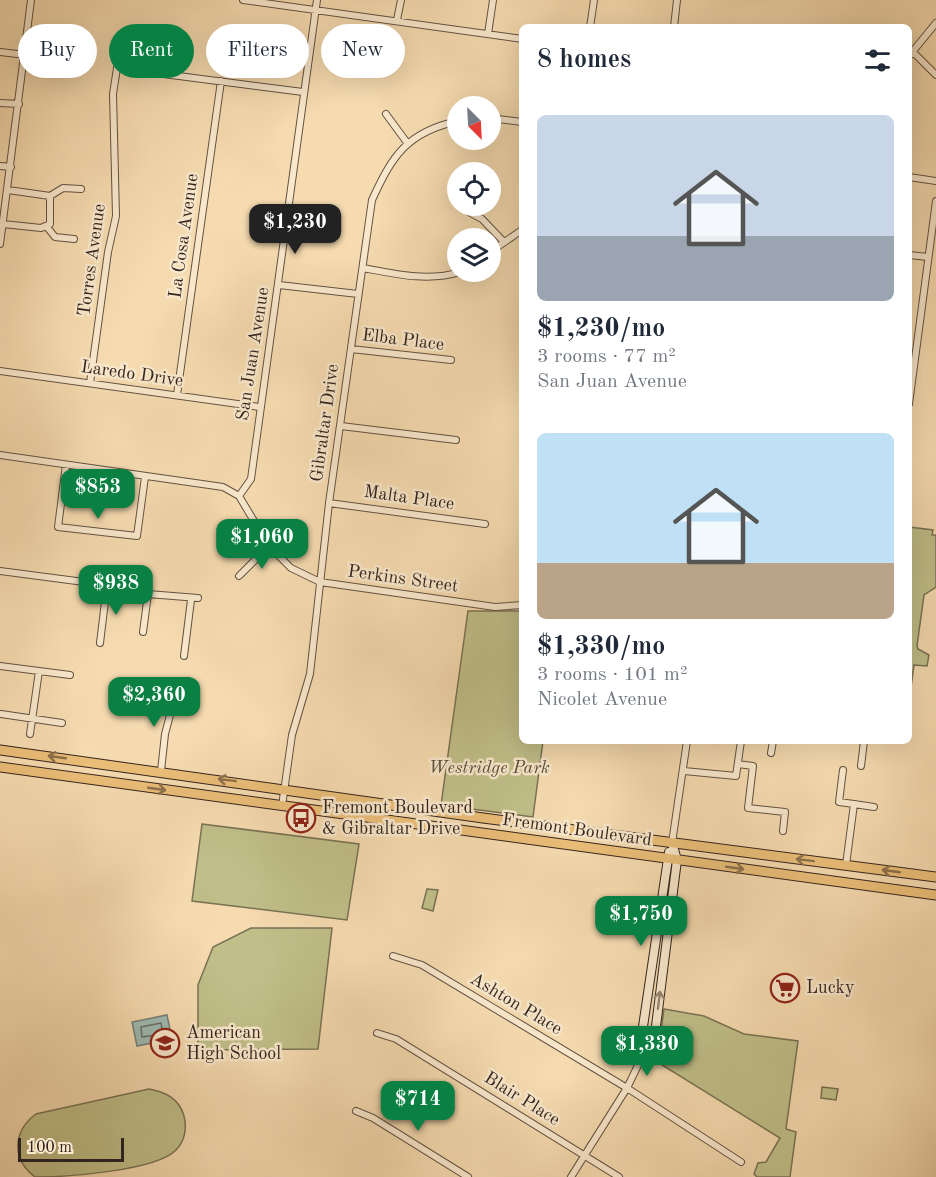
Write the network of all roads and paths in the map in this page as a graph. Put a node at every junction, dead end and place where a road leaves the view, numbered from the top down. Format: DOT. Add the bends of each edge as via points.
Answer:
graph roads {
  1 [pos="31,0"];
  2 [pos="243,0"];
  3 [pos="317,0"];
  4 [pos="401,0"];
  5 [pos="493,0"];
  6 [pos="594,0"];
  7 [pos="677,0"];
  8 [pos="315,9"];
  9 [pos="397,20"];
  10 [pos="936,23"];
  11 [pos="29,24"];
  12 [pos="590,24"];
  13 [pos="674,24"];
  14 [pos="488,34"];
  15 [pos="519,39"];
  16 [pos="0,52"];
  17 [pos="18,54"];
  18 [pos="912,55"];
  19 [pos="936,75"];
  20 [pos="23,78"];
  21 [pos="221,81"];
  22 [pos="303,92"];
  23 [pos="0,103"];
  24 [pos="19,104"];
  25 [pos="386,114"];
  26 [pos="501,119"];
  27 [pos="519,122"];
  28 [pos="447,124"];
  29 [pos="408,144"];
  30 [pos="0,166"];
  31 [pos="11,167"];
  32 [pos="912,177"];
  33 [pos="936,181"];
  34 [pos="81,189"];
  35 [pos="8,190"];
  36 [pos="50,196"];
  37 [pos="936,201"];
  38 [pos="476,216"];
  39 [pos="3,224"];
  40 [pos="47,227"];
  41 [pos="519,232"];
  42 [pos="74,239"];
  43 [pos="504,242"];
  44 [pos="0,244"];
  45 [pos="501,244"];
  46 [pos="912,255"];
  47 [pos="928,257"];
  48 [pos="363,268"];
  49 [pos="447,276"];
  50 [pos="279,285"];
  51 [pos="358,294"];
  52 [pos="912,335"];
  53 [pos="917,336"];
  54 [pos="351,349"];
  55 [pos="451,360"];
  56 [pos="0,371"];
  57 [pos="912,378"];
  58 [pos="90,383"];
  59 [pos="177,395"];
  60 [pos="260,406"];
  61 [pos="341,426"];
  62 [pos="456,440"];
  63 [pos="0,455"];
  64 [pos="66,465"];
  65 [pos="145,477"];
  66 [pos="239,496"];
  67 [pos="329,503"];
  68 [pos="485,524"];
  69 [pos="269,546"];
  70 [pos="0,571"];
  71 [pos="239,576"];
  72 [pos="320,582"];
  73 [pos="108,585"];
  74 [pos="148,594"];
  75 [pos="519,605"];
  76 [pos="143,632"];
  77 [pos="100,643"];
  78 [pos="184,656"];
  79 [pos="0,666"];
  80 [pos="39,671"];
  81 [pos="70,675"];
  82 [pos="164,688"];
  83 [pos="177,689"];
  84 [pos="193,692"];
  85 [pos="1,714"];
  86 [pos="32,718"];
  87 [pos="62,723"];
  88 [pos="30,734"];
  89 [pos="687,744"];
  90 [pos="741,744"];
  91 [pos="772,744"];
  92 [pos="864,744"];
  93 [pos="0,750"];
  94 [pos="771,753"];
  95 [pos="738,764"];
  96 [pos="861,766"];
  97 [pos="0,767"];
  98 [pos="843,770"];
  99 [pos="161,771"];
  100 [pos="684,771"];
  101 [pos="285,788"];
  102 [pos="854,804"];
  103 [pos="282,806"];
  104 [pos="874,807"];
  105 [pos="783,831"];
  106 [pos="672,843"];
  107 [pos="666,858"];
  108 [pos="677,860"];
  109 [pos="846,865"];
  110 [pos="936,877"];
  111 [pos="936,895"];
  112 [pos="393,956"];
  113 [pos="377,1033"];
  114 [pos="643,1055"];
  115 [pos="627,1088"];
  116 [pos="356,1111"];
  117 [pos="585,1155"];
  118 [pos="741,1162"];
  119 [pos="468,1177"];
  120 [pos="571,1177"];
  121 [pos="619,1177"];
  1 -- 11 [label="street"];
  2 -- 8 [label="street"];
  3 -- 8 [label="street, San Juan Avenue"];
  4 -- 9 [label="street"];
  5 -- 14 [label="street"];
  6 -- 12 [label="street"];
  7 -- 13 [label="street"];
  8 -- 9 [label="street"];
  8 -- 22 [label="street, San Juan Avenue"];
  9 -- 14 [label="street"];
  10 -- 18 [label="street"];
  14 -- 15 [label="street"];
  16 -- 17 [label="street"];
  18 -- 19 [label="street"];
  20 -- 24 [label="street"];
  21 -- 22 [label="street"];
  21 -- 58 [label="street, Torres Avenue" via="117,68 113,94 116,216"];
  21 -- 59 [label="street, La Cosa Avenue"];
  22 -- 50 [label="street, San Juan Avenue"];
  23 -- 24 [label="street"];
  24 -- 31 [label="street"];
  25 -- 29 [label="street"];
  26 -- 27 [label="street"];
  28 -- 29 [label="street, Gibraltar Drive" via="434,127"];
  29 -- 48 [label="street, Gibraltar Drive" via="388,166 372,200"];
  30 -- 31 [label="street"];
  31 -- 35 [label="street"];
  32 -- 33 [label="street"];
  34 -- 36 [label="street" via="63,188"];
  35 -- 36 [label="street"];
  35 -- 39 [label="street"];
  36 -- 40 [label="street"];
  37 -- 47 [label="street"];
  38 -- 43 [label="street"];
  39 -- 40 [label="street"];
  39 -- 44 [label="street"];
  40 -- 42 [label="street" via="56,237"];
  41 -- 43 [label="street"];
  43 -- 45 [label="street"];
  46 -- 47 [label="street"];
  47 -- 53 [label="street"];
  48 -- 49 [label="street" via="412,277"];
  48 -- 51 [label="street, Gibraltar Drive"];
  50 -- 51 [label="street"];
  50 -- 60 [label="street, San Juan Avenue"];
  51 -- 54 [label="street, Gibraltar Drive"];
  52 -- 53 [label="street"];
  53 -- 57 [label="street"];
  54 -- 55 [label="street, Elba Place"];
  54 -- 61 [label="street, Gibraltar Drive"];
  56 -- 58 [label="street, Laredo Drive"];
  58 -- 59 [label="street, Laredo Drive"];
  59 -- 60 [label="street, Laredo Drive"];
  60 -- 66 [label="street, San Juan Avenue" via="251,479"];
  61 -- 62 [label="street"];
  61 -- 67 [label="street, Gibraltar Drive"];
  63 -- 64 [label="street"];
  64 -- 65 [label="street"];
  64 -- 65 [label="street" via="58,527 137,536"];
  65 -- 66 [label="street" via="223,487"];
  66 -- 69 [label="street, Perkins Street"];
  67 -- 68 [label="street, Malta Place"];
  67 -- 72 [label="street, Gibraltar Drive"];
  69 -- 71 [label="street"];
  69 -- 72 [label="street, Perkins Street" via="291,568"];
  70 -- 73 [label="street"];
  72 -- 75 [label="street, Perkins Street" via="483,606"];
  72 -- 101 [label="street, Gibraltar Drive" via="310,674 292,735"];
  73 -- 74 [label="street"];
  73 -- 77 [label="street"];
  74 -- 76 [label="street"];
  74 -- 78 [label="street" via="194,599"];
  79 -- 80 [label="street"];
  80 -- 81 [label="street"];
  80 -- 86 [label="street"];
  82 -- 83 [label="street"];
  83 -- 84 [label="street"];
  83 -- 99 [label="street" via="165,734"];
  85 -- 86 [label="street"];
  86 -- 87 [label="street"];
  86 -- 88 [label="street"];
  89 -- 100 [label="street"];
  90 -- 95 [label="street"];
  91 -- 94 [label="street"];
  92 -- 96 [label="street"];
  99 -- 93 [label="main road, Fremont Boulevard, one-way"];
  95 -- 100 [label="street" via="736,776"];
  95 -- 105 [label="street" via="753,765 748,808 785,812"];
  97 -- 103 [label="main road, Fremont Boulevard, one-way"];
  98 -- 102 [label="street" via="839,802"];
  101 -- 99 [label="main road, Fremont Boulevard, one-way"];
  100 -- 106 [label="street"];
  101 -- 103 [label="street, Gibraltar Drive"];
  101 -- 106 [label="main road, Fremont Boulevard"];
  102 -- 104 [label="street"];
  102 -- 109 [label="street"];
  103 -- 107 [label="main road, Fremont Boulevard"];
  106 -- 107 [label="street"];
  106 -- 108 [label="street"];
  109 -- 106 [label="main road, Fremont Boulevard, one-way"];
  107 -- 108 [label="main road, Fremont Boulevard"];
  107 -- 114 [label="street" via="641,1040"];
  108 -- 111 [label="main road, Fremont Boulevard, one-way"];
  114 -- 108 [label="street, one-way" via="653,1042 656,1026"];
  110 -- 109 [label="main road, Fremont Boulevard, one-way"];
  112 -- 115 [label="street, Ashton Place" via="422,965"];
  113 -- 117 [label="street, Blair Place" via="396,1039"];
  114 -- 115 [label="street"];
  115 -- 117 [label="street"];
  115 -- 118 [label="street, Ashton Place"];
  116 -- 119 [label="street"];
  117 -- 120 [label="street"];
  117 -- 121 [label="street, Blair Place"];
}
